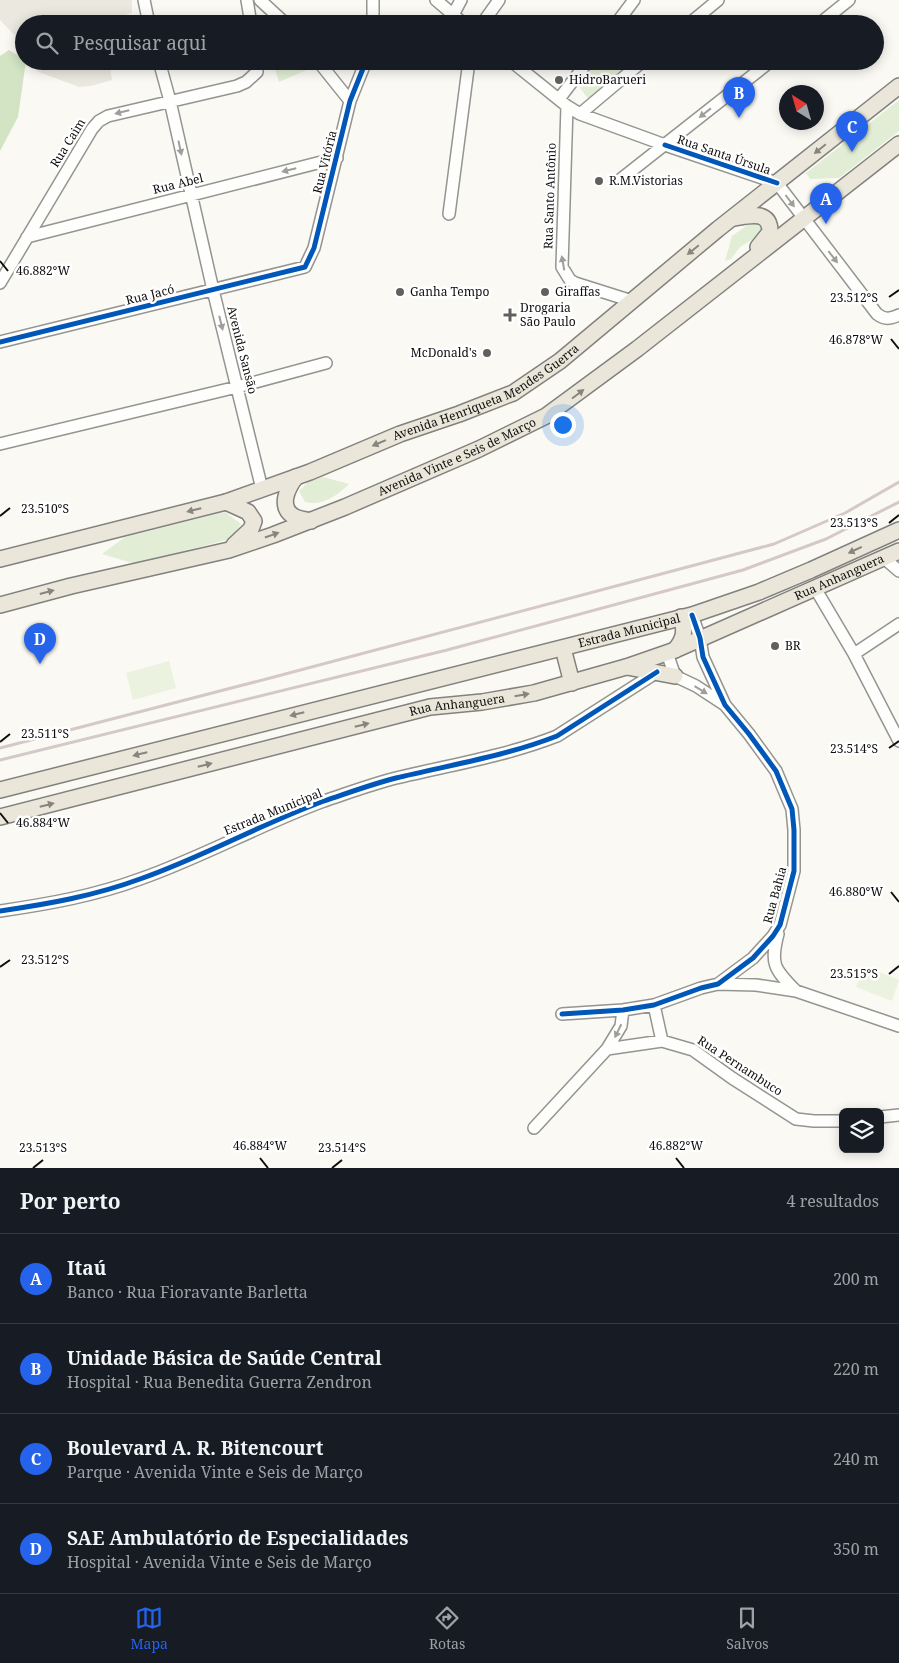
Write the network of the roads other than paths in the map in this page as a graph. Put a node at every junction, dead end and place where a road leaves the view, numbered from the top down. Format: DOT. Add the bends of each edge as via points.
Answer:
graph roads {
  1 [pos="144,0"];
  2 [pos="247,0"];
  3 [pos="260,0"];
  4 [pos="373,0"];
  5 [pos="436,0"];
  6 [pos="461,0"];
  7 [pos="499,0"];
  8 [pos="634,0"];
  9 [pos="718,0"];
  10 [pos="849,0"];
  11 [pos="147,15"];
  12 [pos="250,15"];
  13 [pos="276,15"];
  14 [pos="373,15"];
  15 [pos="453,15"];
  16 [pos="488,15"];
  17 [pos="623,15"];
  18 [pos="700,15"];
  19 [pos="830,15"];
  20 [pos="161,70"];
  21 [pos="257,70"];
  22 [pos="325,70"];
  23 [pos="362,70"];
  24 [pos="468,70"];
  25 [pos="522,70"];
  26 [pos="583,70"];
  27 [pos="632,70"];
  28 [pos="760,70"];
  29 [pos="899,86"];
  30 [pos="170,101"];
  31 [pos="350,101"];
  32 [pos="563,103"];
  33 [pos="580,114"];
  34 [pos="899,144"];
  35 [pos="664,145"];
  36 [pos="337,158"];
  37 [pos="621,179"];
  38 [pos="777,183"];
  39 [pos="190,196"];
  40 [pos="449,214"];
  41 [pos="732,218"];
  42 [pos="803,218"];
  43 [pos="27,237"];
  44 [pos="743,266"];
  45 [pos="305,267"];
  46 [pos="0,283"];
  47 [pos="212,290"];
  48 [pos="632,300"];
  49 [pos="899,315"];
  50 [pos="0,342"];
  51 [pos="326,363"];
  52 [pos="237,386"];
  53 [pos="0,444"];
  54 [pos="296,477"];
  55 [pos="262,489"];
  56 [pos="226,502"];
  57 [pos="311,521"];
  58 [pos="899,530"];
  59 [pos="229,550"];
  60 [pos="899,551"];
  61 [pos="884,558"];
  62 [pos="0,559"];
  63 [pos="899,571"];
  64 [pos="815,588"];
  65 [pos="0,605"];
  66 [pos="686,616"];
  67 [pos="899,624"];
  68 [pos="624,633"];
  69 [pos="700,638"];
  70 [pos="671,652"];
  71 [pos="854,654"];
  72 [pos="565,656"];
  73 [pos="626,667"];
  74 [pos="657,672"];
  75 [pos="675,676"];
  76 [pos="572,683"];
  77 [pos="418,685"];
  78 [pos="725,705"];
  79 [pos="899,741"];
  80 [pos="0,790"];
  81 [pos="0,817"];
  82 [pos="0,911"];
  83 [pos="780,925"];
  84 [pos="718,984"];
  85 [pos="796,991"];
  86 [pos="654,1005"];
  87 [pos="623,1010"];
  88 [pos="562,1014"];
  89 [pos="899,1026"];
  90 [pos="662,1041"];
  91 [pos="607,1049"];
  92 [pos="899,1115"];
  93 [pos="884,1117"];
  94 [pos="839,1120"];
  95 [pos="534,1128"];
  1 -- 11 [label="street"];
  2 -- 12 [label="street"];
  3 -- 13 [label="street"];
  4 -- 14 [label="street"];
  5 -- 15 [label="street"];
  6 -- 15 [label="street"];
  7 -- 16 [label="street"];
  8 -- 17 [label="street"];
  9 -- 18 [label="street"];
  10 -- 19 [label="street"];
  20 -- 30 [label="street, Avenida Sansão"];
  21 -- 30 [label="street, Rua Caim" via="237,86"];
  22 -- 31 [label="street"];
  23 -- 31 [label="street, Rua Vitória"];
  24 -- 40 [label="street"];
  25 -- 32 [label="street, Rua Santa Úrsula"];
  26 -- 32 [label="street"];
  27 -- 33 [label="street"];
  28 -- 35 [label="street, one-way"];
  29 -- 38 [label="main road, Avenida Henriqueta Mendes Guerra, one-way"];
  30 -- 39 [label="street, Avenida Sansão, one-way"];
  30 -- 43 [label="street, Rua Caim, one-way" via="99,120"];
  31 -- 36 [label="street, Rua Vitória"];
  32 -- 33 [label="street, Rua Santa Úrsula"];
  48 -- 32 [label="street, Rua Santo Antônio, one-way" via="575,283 562,266"];
  33 -- 35 [label="street, Rua Santa Úrsula"];
  34 -- 42 [label="main road, Avenida Vinte e Seis de Março"];
  35 -- 37 [label="street"];
  35 -- 38 [label="street, Rua Santa Úrsula"];
  36 -- 39 [label="street, Rua Abel, one-way"];
  36 -- 45 [label="street, Rua Vitória" via="314,248"];
  38 -- 41 [label="main road, Avenida Henriqueta Mendes Guerra"];
  38 -- 42 [label="street, one-way"];
  39 -- 43 [label="street, Rua Abel"];
  39 -- 47 [label="street, Avenida Sansão"];
  41 -- 44 [label="main road" via="759,215 765,218 770,228 768,236"];
  41 -- 48 [label="main road, Avenida Henriqueta Mendes Guerra, one-way"];
  42 -- 44 [label="main road, Avenida Vinte e Seis de Março"];
  42 -- 49 [label="street, one-way" via="877,314 889,319"];
  43 -- 46 [label="street, Rua Caim"];
  57 -- 44 [label="main road, Avenida Vinte e Seis de Março, one-way" via="479,449 546,416"];
  45 -- 47 [label="street, Rua Jacó"];
  47 -- 50 [label="street, Rua Jacó"];
  47 -- 52 [label="street, Avenida Sansão, one-way"];
  48 -- 54 [label="main road, Avenida Henriqueta Mendes Guerra, one-way" via="560,361 513,392"];
  51 -- 52 [label="street"];
  52 -- 53 [label="street"];
  52 -- 55 [label="street, Avenida Sansão"];
  54 -- 55 [label="main road, Avenida Henriqueta Mendes Guerra"];
  54 -- 57 [label="main road" via="286,494 286,507 294,517"];
  55 -- 56 [label="main road, Avenida Henriqueta Mendes Guerra"];
  56 -- 59 [label="main road" via="251,514 254,521 245,537"];
  56 -- 62 [label="main road, Avenida Henriqueta Mendes Guerra, one-way"];
  59 -- 57 [label="main road, Avenida Vinte e Seis de Março, one-way"];
  58 -- 66 [label="main road, Estrada Municipal, one-way" via="759,592"];
  65 -- 59 [label="main road, Avenida Vinte e Seis de Março, one-way"];
  60 -- 61 [label="main road, Rua Anhanguera"];
  61 -- 63 [label="street"];
  61 -- 64 [label="main road, Rua Anhanguera"];
  64 -- 69 [label="main road, Rua Anhanguera"];
  64 -- 71 [label="street"];
  66 -- 68 [label="main road, Estrada Municipal"];
  66 -- 69 [label="street"];
  66 -- 70 [label="main road" via="682,642"];
  67 -- 71 [label="street"];
  68 -- 72 [label="main road" via="606,643"];
  68 -- 77 [label="main road, Estrada Municipal"];
  69 -- 70 [label="main road, Rua Anhanguera"];
  69 -- 78 [label="street" via="704,657"];
  70 -- 73 [label="main road, Rua Anhanguera"];
  70 -- 75 [label="street"];
  71 -- 79 [label="street"];
  72 -- 76 [label="main road"];
  72 -- 77 [label="main road" via="447,684"];
  73 -- 74 [label="main road"];
  73 -- 76 [label="main road, Rua Anhanguera"];
  74 -- 75 [label="main road"];
  74 -- 82 [label="street, Estrada Municipal" via="557,736 541,742 383,782 324,801 141,879 107,890"];
  75 -- 78 [label="street, one-way"];
  81 -- 76 [label="main road, Rua Anhanguera, one-way" via="430,708 534,693"];
  77 -- 80 [label="main road, Estrada Municipal, one-way"];
  78 -- 83 [label="street, Rua Bahia" via="776,771 792,809 794,871"];
  83 -- 84 [label="street, Rua Bahia" via="758,953"];
  83 -- 85 [label="street" via="774,962"];
  84 -- 85 [label="street"];
  84 -- 86 [label="street, Rua Bahia"];
  85 -- 89 [label="street"];
  86 -- 87 [label="street, Rua Bahia"];
  86 -- 90 [label="street"];
  87 -- 88 [label="street, Rua Bahia"];
  87 -- 91 [label="street, one-way" via="621,1026"];
  90 -- 91 [label="street, Rua Pernambuco"];
  90 -- 94 [label="street, Rua Pernambuco" via="693,1050 796,1119"];
  91 -- 95 [label="street"];
  92 -- 93 [label="street"];
}
